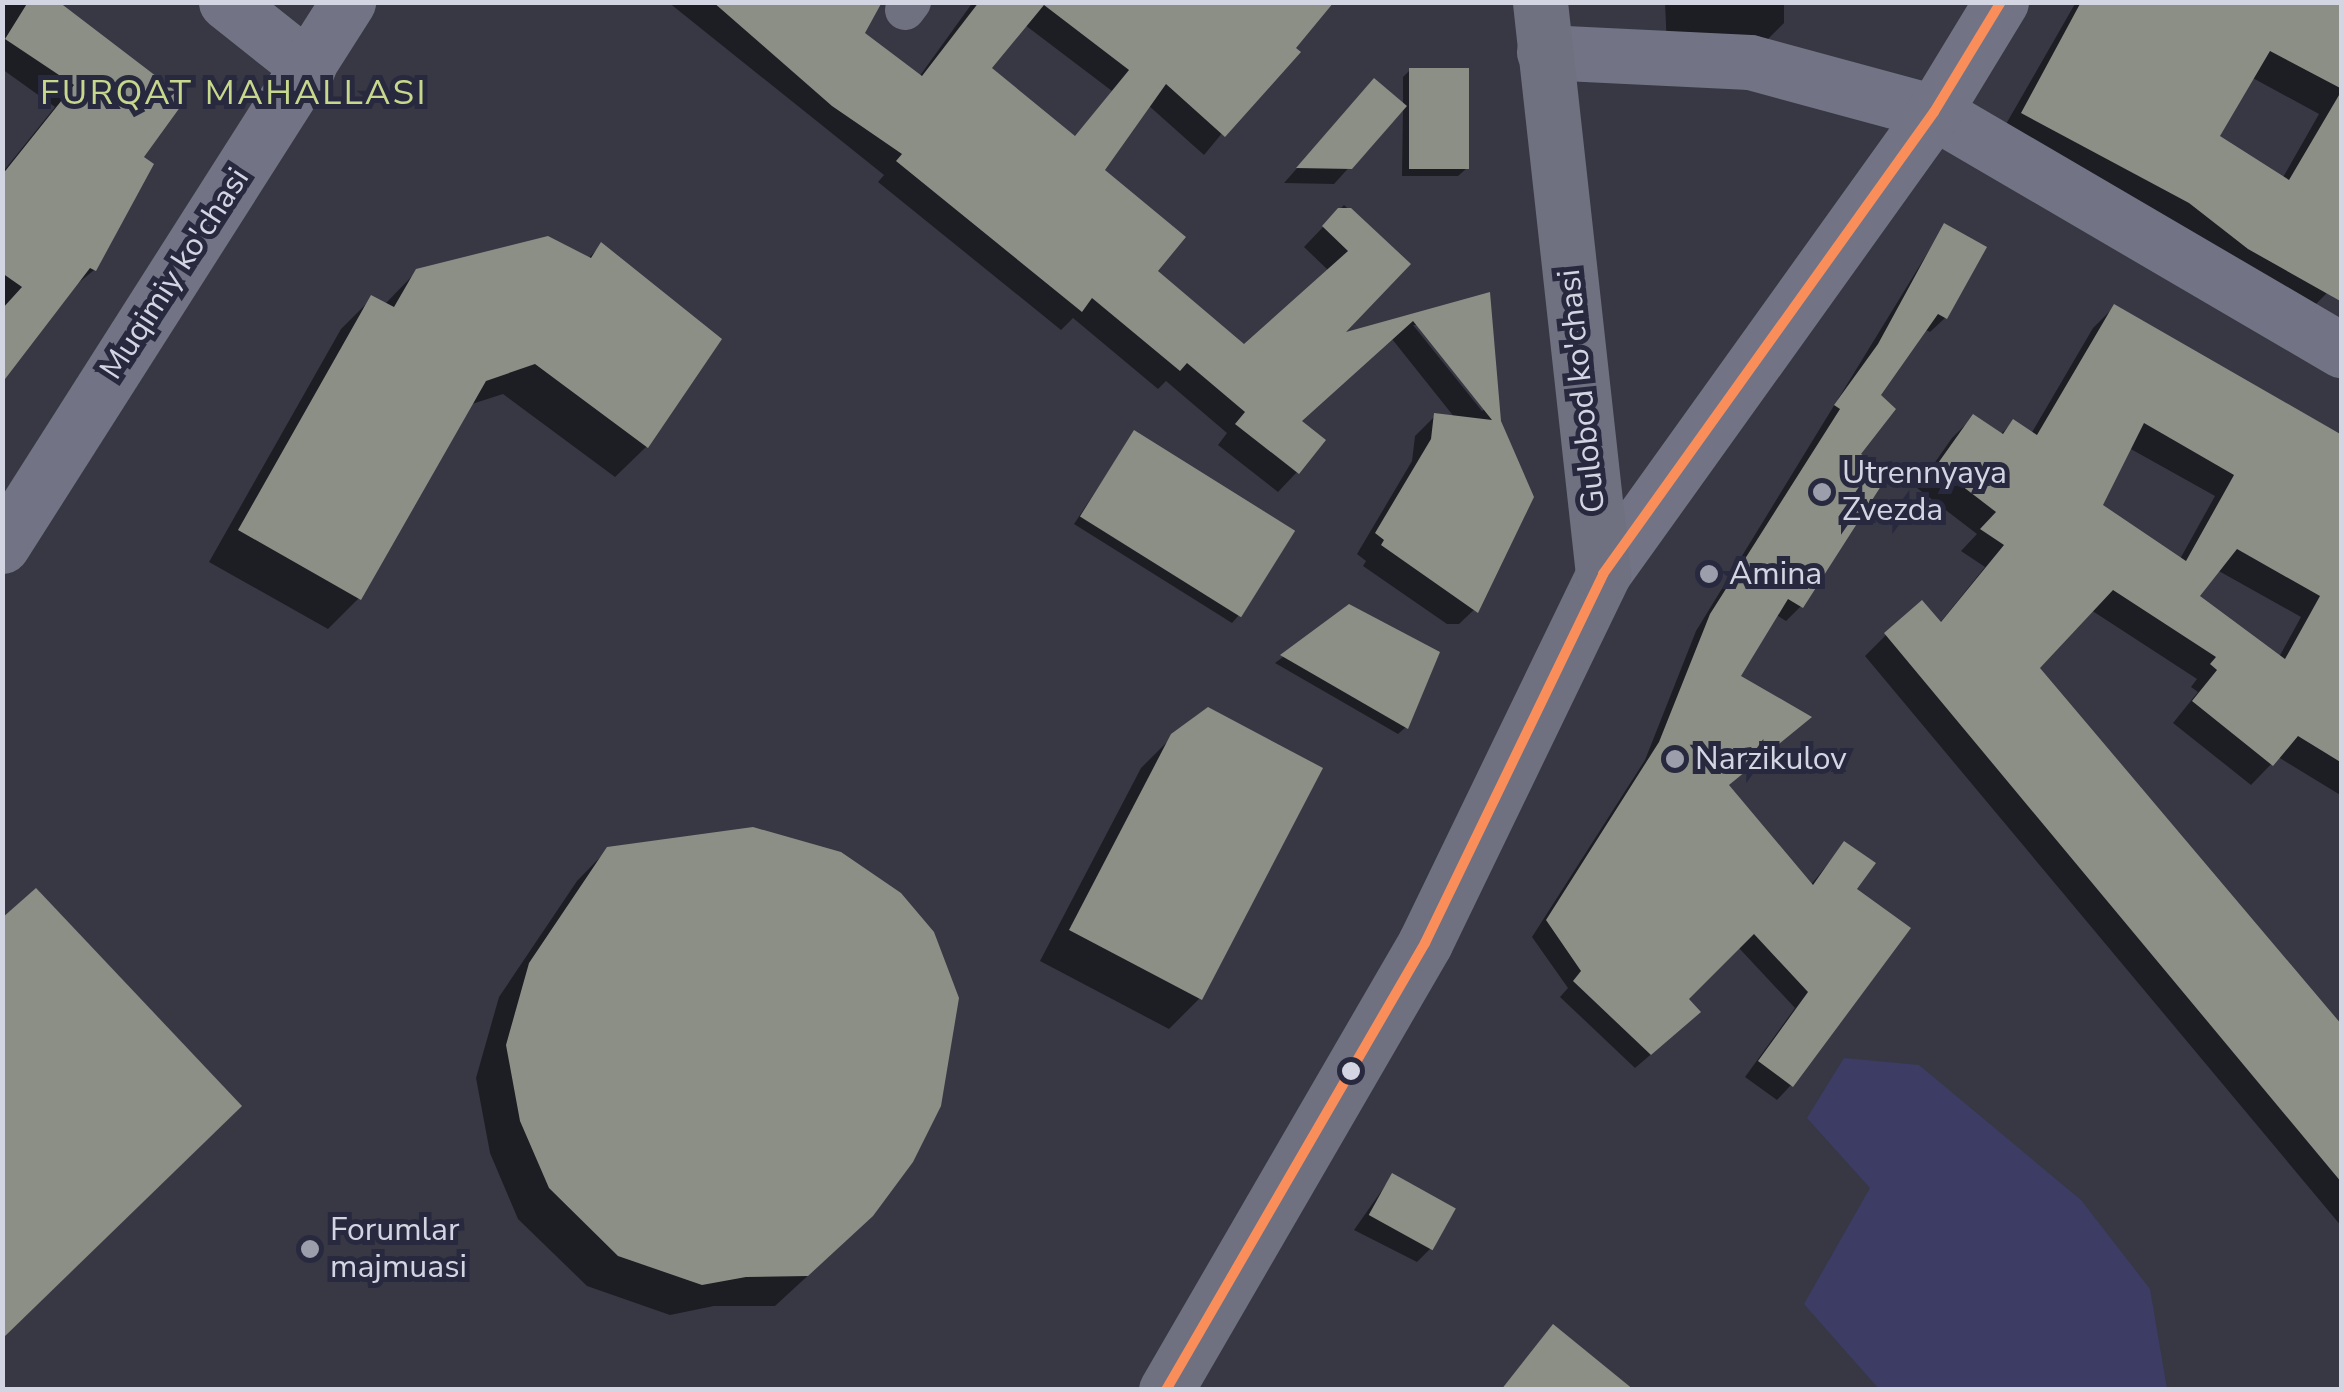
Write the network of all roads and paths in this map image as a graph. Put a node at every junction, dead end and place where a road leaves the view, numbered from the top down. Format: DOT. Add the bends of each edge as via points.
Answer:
graph roads {
  1 [pos="226,2"];
  2 [pos="348,2"];
  3 [pos="2001,2"];
  4 [pos="1542,27"];
  5 [pos="308,67"];
  6 [pos="1934,112"];
  7 [pos="2342,350"];
  8 [pos="2,546"];
  9 [pos="1603,574"];
  10 [pos="1166,1390"];
  1 -- 5 [label="main road"];
  2 -- 5 [label="main road, Muqimiy ko'chasi"];
  3 -- 6 [label="main road"];
  4 -- 6 [label="main road" via="1750,62"];
  4 -- 9 [label="main road, Gulobod ko'chasi"];
  5 -- 8 [label="main road, Muqimiy ko'chasi"];
  6 -- 7 [label="main road"];
  6 -- 9 [label="main road"];
  9 -- 10 [label="main road" via="1425,943"];
}
